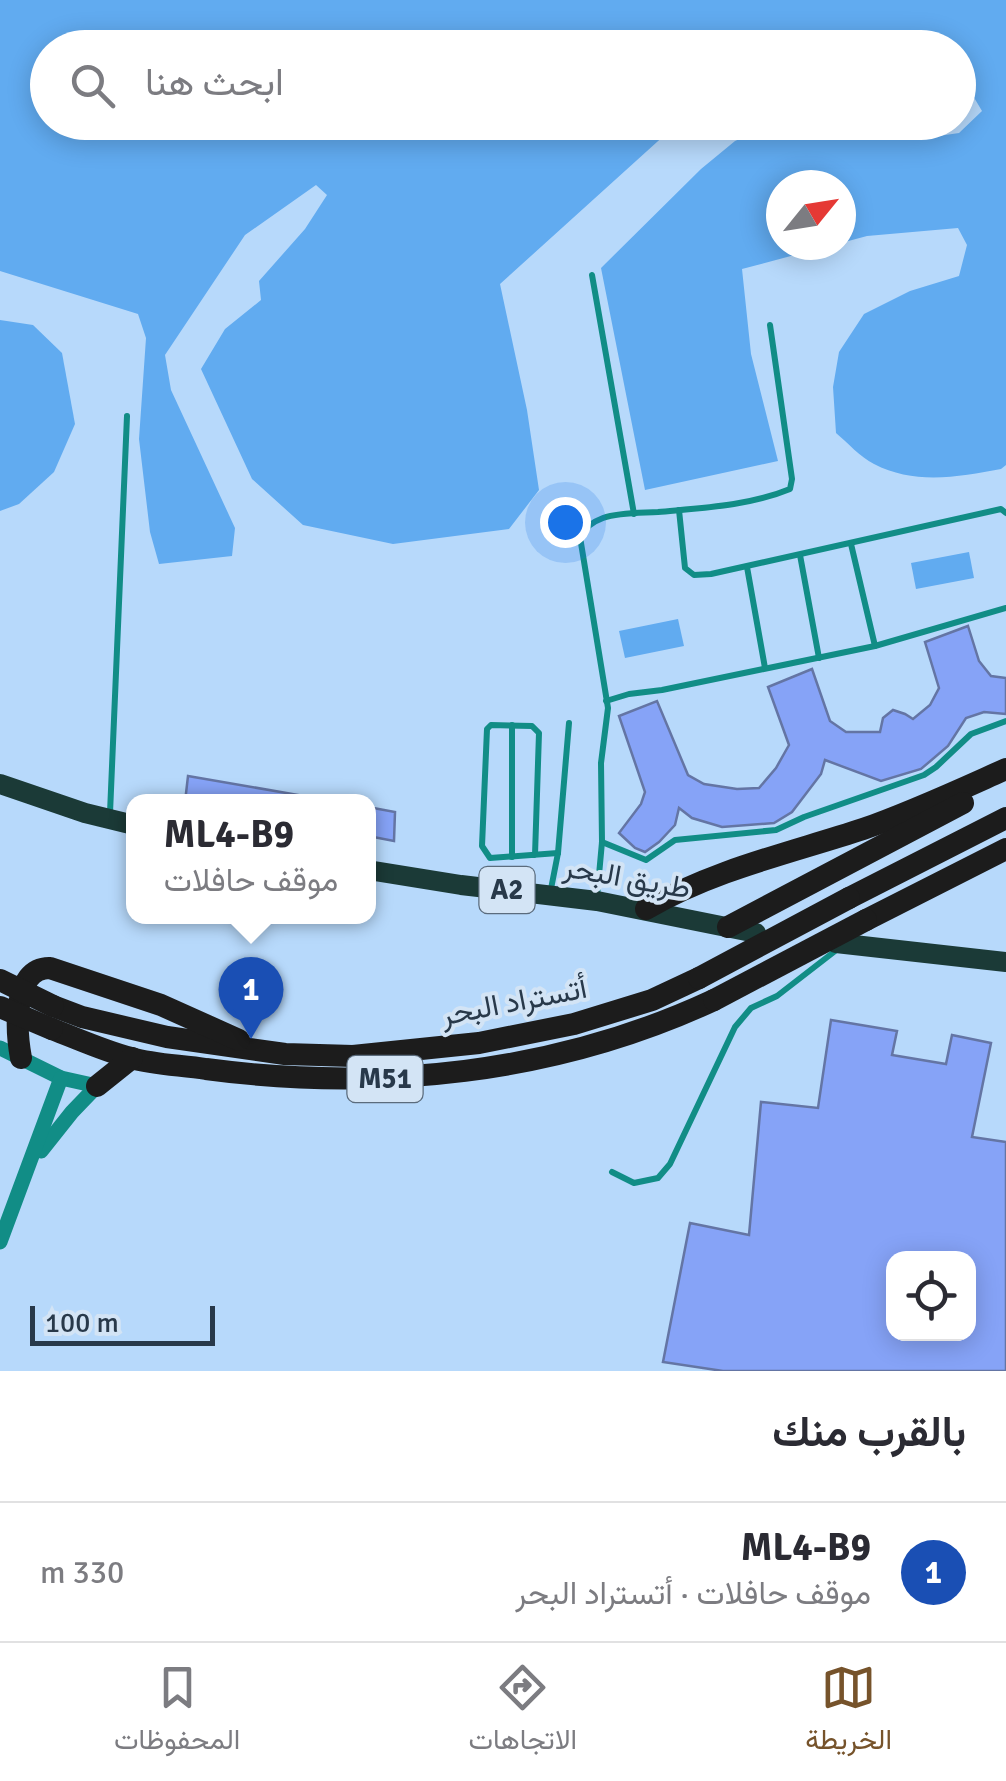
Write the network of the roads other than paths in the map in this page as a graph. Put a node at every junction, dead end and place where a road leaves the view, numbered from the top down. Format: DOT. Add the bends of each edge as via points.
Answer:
graph roads {
  1 [pos="592,275"];
  2 [pos="770,325"];
  3 [pos="127,416"];
  4 [pos="680,510"];
  5 [pos="1006,512"];
  6 [pos="634,514"];
  7 [pos="851,544"];
  8 [pos="800,556"];
  9 [pos="746,566"];
  10 [pos="1006,608"];
  11 [pos="875,646"];
  12 [pos="818,658"];
  13 [pos="765,668"];
  14 [pos="606,701"];
  15 [pos="1006,722"];
  16 [pos="570,724"];
  17 [pos="512,725"];
  18 [pos="1006,770"];
  19 [pos="1006,780"];
  20 [pos="0,784"];
  21 [pos="1006,818"];
  22 [pos="109,819"];
  23 [pos="126,824"];
  24 [pos="602,842"];
  25 [pos="1006,849"];
  26 [pos="558,853"];
  27 [pos="536,855"];
  28 [pos="512,857"];
  29 [pos="376,871"];
  30 [pos="550,895"];
  31 [pos="597,901"];
  32 [pos="646,909"];
  33 [pos="728,927"];
  34 [pos="756,933"];
  35 [pos="840,944"];
  36 [pos="1006,962"];
  37 [pos="0,980"];
  38 [pos="52,1017"];
  39 [pos="6,1023"];
  40 [pos="264,1050"];
  41 [pos="10,1053"];
  42 [pos="132,1058"];
  43 [pos="61,1078"];
  44 [pos="97,1086"];
  45 [pos="28,1170"];
  46 [pos="612,1172"];
  47 [pos="0,1242"];
  1 -- 6 [label="lane"];
  2 -- 4 [label="lane" via="790,489"];
  3 -- 22 [label="lane"];
  4 -- 6 [label="lane"];
  4 -- 9 [label="lane" via="684,568 694,575"];
  5 -- 7 [label="lane"];
  6 -- 14 [label="lane" via="603,518 580,537"];
  7 -- 8 [label="lane"];
  7 -- 11 [label="lane"];
  8 -- 9 [label="lane"];
  8 -- 12 [label="lane"];
  9 -- 13 [label="lane"];
  10 -- 11 [label="lane"];
  11 -- 12 [label="lane"];
  12 -- 13 [label="lane"];
  13 -- 14 [label="lane"];
  14 -- 24 [label="lane"];
  15 -- 24 [label="lane" via="972,734 924,775 776,830 675,840 646,860"];
  16 -- 26 [label="lane"];
  17 -- 27 [label="lane" via="538,733"];
  17 -- 28 [label="lane"];
  17 -- 28 [label="lane" via="487,729 482,846 490,858"];
  18 -- 32 [label="highway" via="868,827 702,881"];
  19 -- 33 [label="highway"];
  20 -- 22 [label="main road"];
  21 -- 40 [label="highway, أتستراد البحر / M51, bridge" via="652,1000 480,1043 353,1056"];
  22 -- 23 [label="main road"];
  24 -- 31 [label="lane"];
  25 -- 42 [label="highway, أتستراد البحر / M51, bridge" via="714,1000 575,1049 466,1072 380,1079 300,1079"];
  26 -- 27 [label="lane"];
  26 -- 30 [label="lane"];
  27 -- 28 [label="lane"];
  29 -- 30 [label="main road, طريق البحر / A2"];
  30 -- 31 [label="main road, طريق البحر / A2"];
  31 -- 32 [label="main road, طريق البحر / A2"];
  32 -- 33 [label="main road, طريق البحر / A2"];
  33 -- 34 [label="main road, طريق البحر / A2"];
  35 -- 36 [label="main road"];
  35 -- 46 [label="lane" via="735,1027 658,1178 634,1183"];
  37 -- 38 [label="highway, أتستراد البحر / M51, bridge"];
  38 -- 39 [label="highway, أتستراد البحر / M51, bridge"];
  38 -- 40 [label="highway, أتستراد البحر / M51"];
  38 -- 42 [label="highway, أتستراد البحر / M51"];
  39 -- 40 [label="highway" via="31,972 50,968 161,1005"];
  39 -- 41 [label="highway"];
  41 -- 43 [label="street"];
  42 -- 44 [label="highway"];
  43 -- 44 [label="street"];
  43 -- 45 [label="street"];
  44 -- 45 [label="street"];
  45 -- 47 [label="street"];
}
